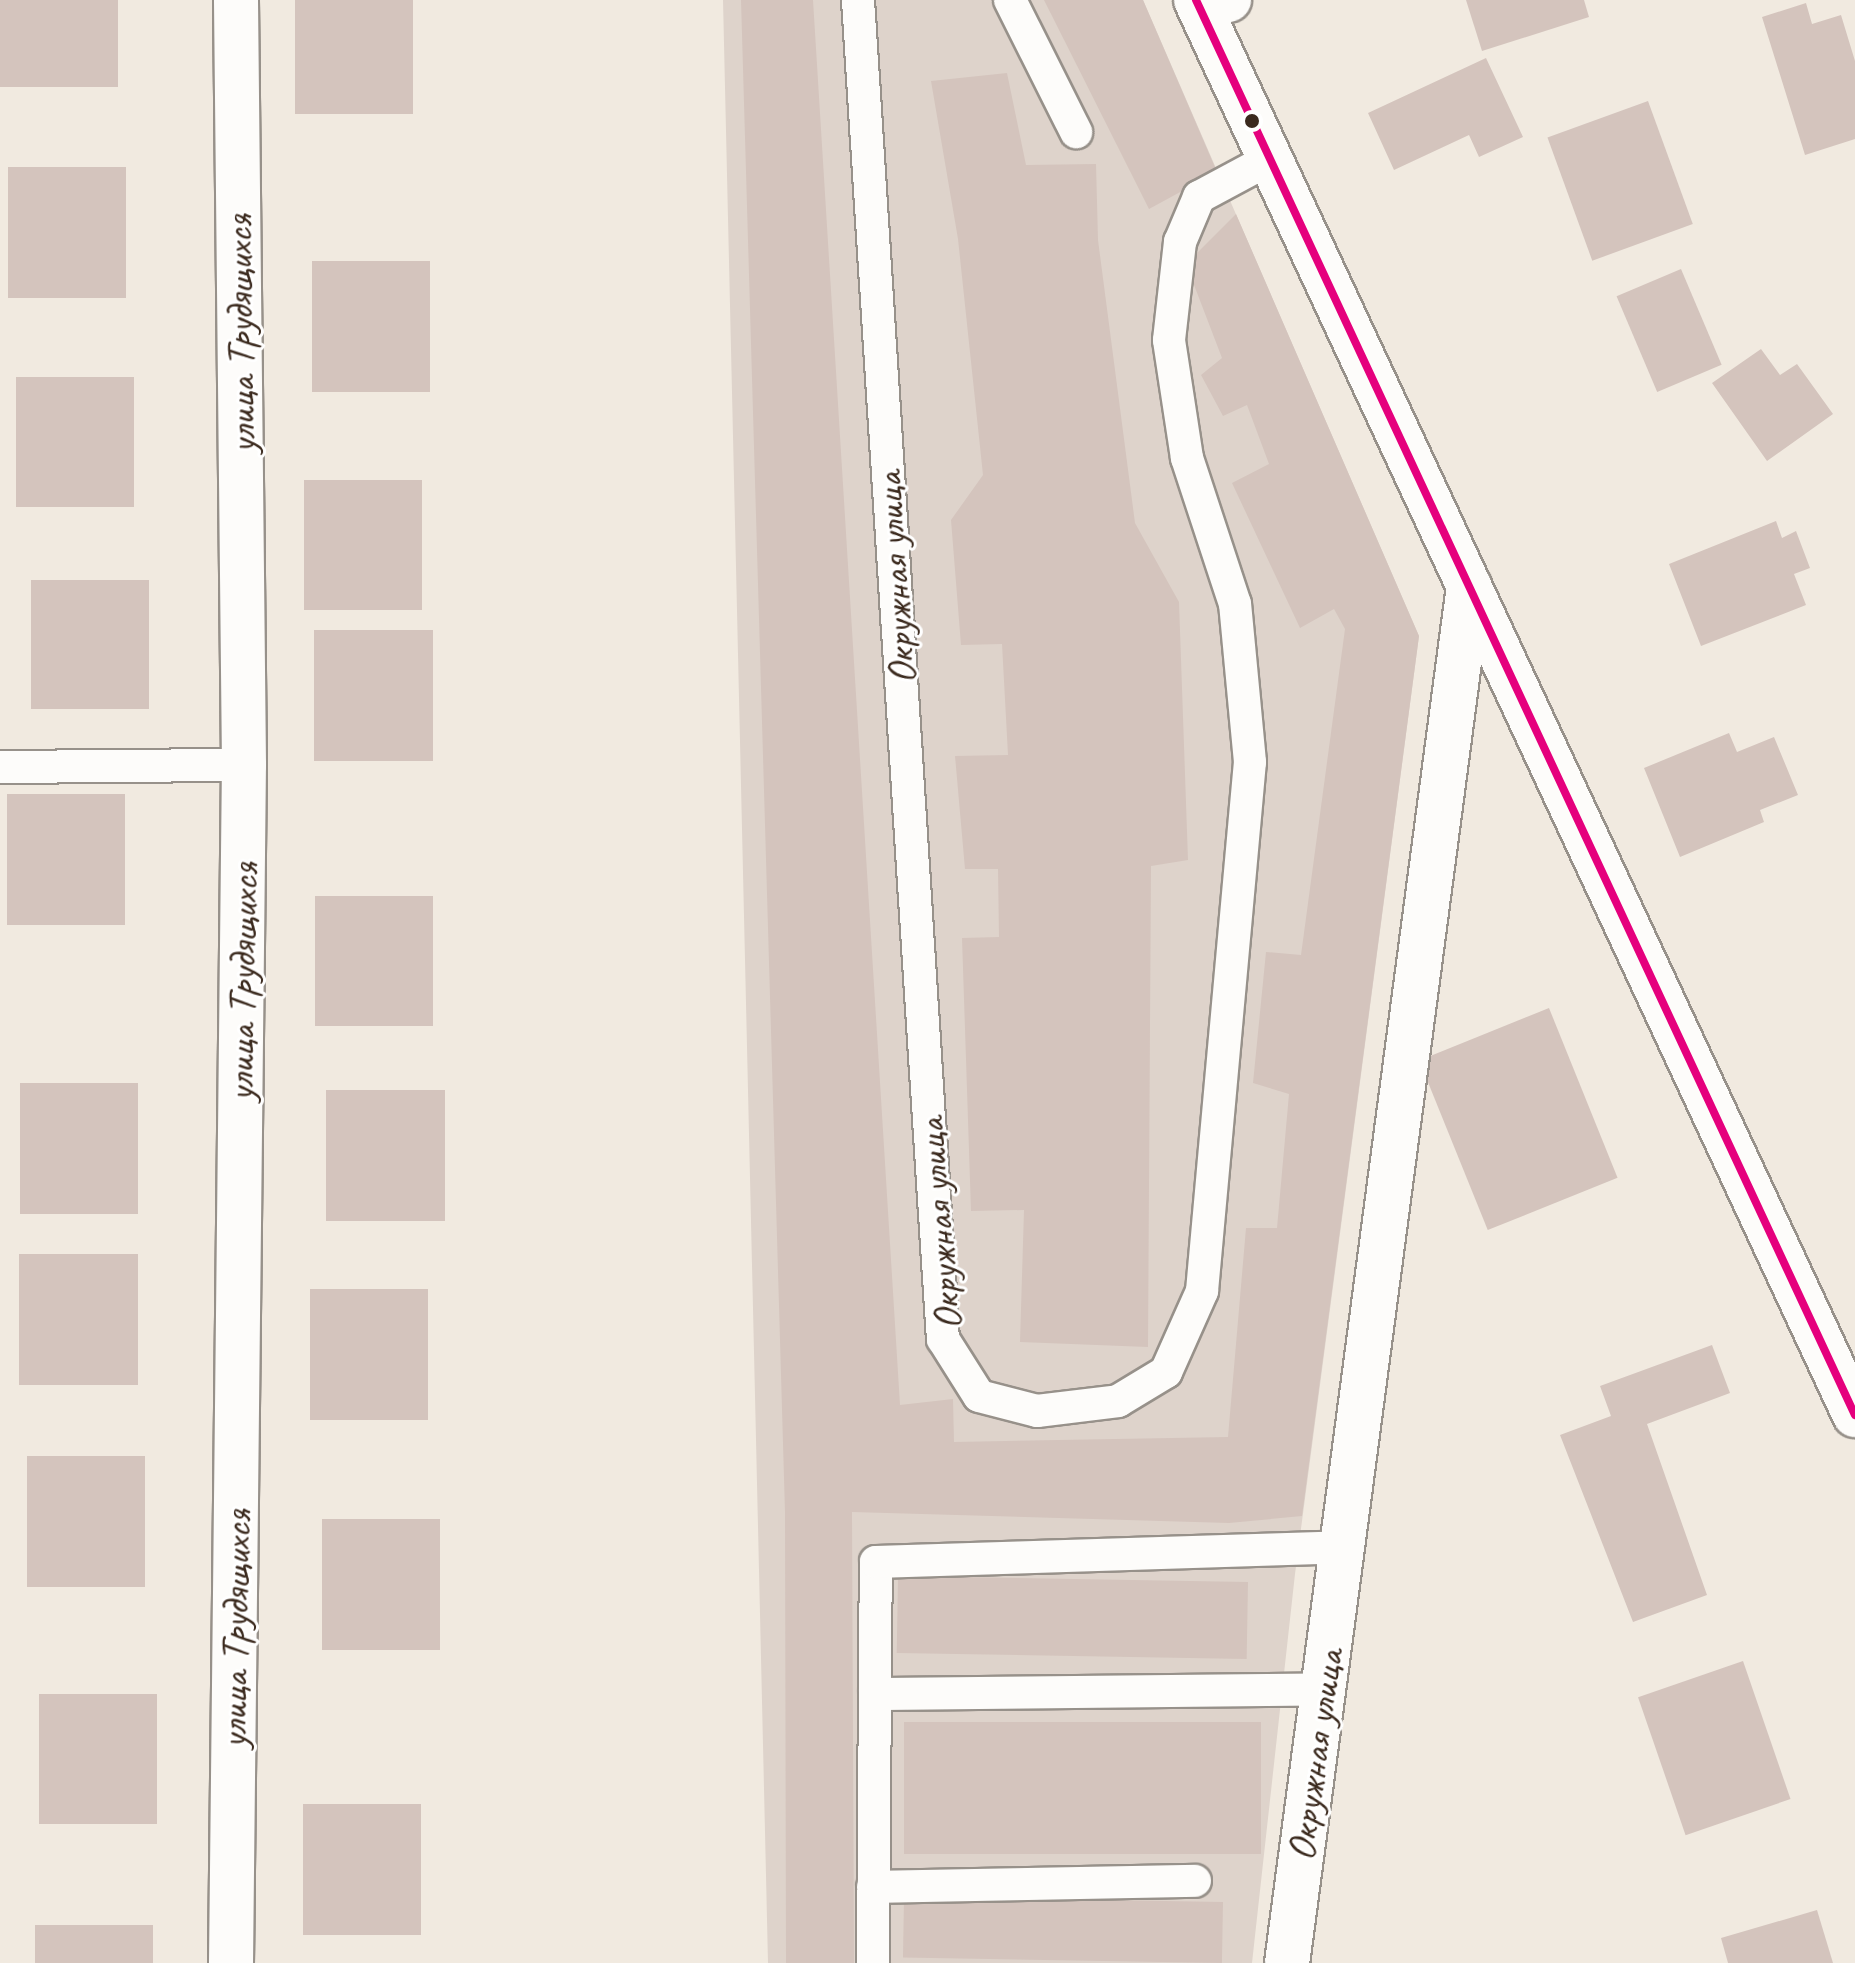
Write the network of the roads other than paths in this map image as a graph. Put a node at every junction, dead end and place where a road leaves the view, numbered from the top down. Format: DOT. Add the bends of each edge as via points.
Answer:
graph roads {
  1 [pos="236,0"];
  2 [pos="858,0"];
  3 [pos="1010,0"];
  4 [pos="1208,2"];
  5 [pos="1076,132"];
  6 [pos="1270,159"];
  7 [pos="1469,586"];
  8 [pos="244,765"];
  9 [pos="0,767"];
  10 [pos="1855,1415"];
  11 [pos="1343,1547"];
  12 [pos="1323,1689"];
  13 [pos="875,1694"];
  14 [pos="1195,1881"];
  15 [pos="873,1887"];
  16 [pos="231,1963"];
  17 [pos="873,1963"];
  18 [pos="1287,1963"];
  1 -- 8 [label="street, улица Трудящихся"];
  2 -- 6 [label="lane, Окружная улица" via="943,1339 979,1396 1037,1411 1118,1401 1166,1372 1202,1291 1250,762 1235,604 1187,458 1169,340 1180,242 1199,197"];
  3 -- 5 [label="lane"];
  4 -- 6 [label="street"];
  6 -- 7 [label="street"];
  7 -- 10 [label="street"];
  7 -- 11 [label="street, Окружная улица"];
  8 -- 9 [label="lane"];
  8 -- 16 [label="street, улица Трудящихся"];
  11 -- 12 [label="street, Окружная улица"];
  11 -- 13 [label="lane" via="876,1562"];
  12 -- 13 [label="lane"];
  12 -- 18 [label="street, Окружная улица"];
  13 -- 15 [label="lane"];
  14 -- 15 [label="lane"];
  15 -- 17 [label="lane"];
}
